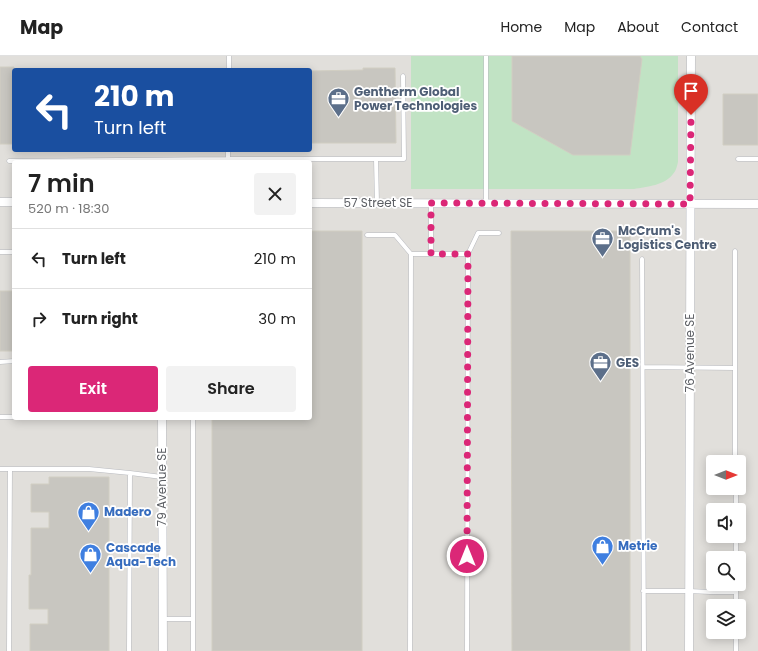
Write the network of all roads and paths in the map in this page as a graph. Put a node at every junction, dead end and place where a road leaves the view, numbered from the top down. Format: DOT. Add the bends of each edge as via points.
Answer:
graph roads {
  1 [pos="229,56"];
  2 [pos="486,56"];
  3 [pos="691,56"];
  4 [pos="229,68"];
  5 [pos="404,76"];
  6 [pos="376,159"];
  7 [pos="738,159"];
  8 [pos="758,159"];
  9 [pos="302,160"];
  10 [pos="0,202"];
  11 [pos="12,202"];
  12 [pos="312,203"];
  13 [pos="378,203"];
  14 [pos="431,203"];
  15 [pos="486,203"];
  16 [pos="690,204"];
  17 [pos="758,204"];
  18 [pos="499,232"];
  19 [pos="367,234"];
  20 [pos="735,250"];
  21 [pos="0,252"];
  22 [pos="12,252"];
  23 [pos="411,254"];
  24 [pos="431,254"];
  25 [pos="468,254"];
  26 [pos="642,259"];
  27 [pos="0,362"];
  28 [pos="12,362"];
  29 [pos="643,367"];
  30 [pos="690,367"];
  31 [pos="735,368"];
  32 [pos="0,417"];
  33 [pos="12,417"];
  34 [pos="162,420"];
  35 [pos="193,420"];
  36 [pos="736,455"];
  37 [pos="0,469"];
  38 [pos="10,469"];
  39 [pos="130,473"];
  40 [pos="162,477"];
  41 [pos="643,591"];
  42 [pos="689,591"];
  43 [pos="736,592"];
  44 [pos="736,599"];
  45 [pos="193,619"];
  46 [pos="162,620"];
  47 [pos="736,639"];
  48 [pos="9,651"];
  49 [pos="129,651"];
  50 [pos="163,651"];
  51 [pos="193,651"];
  52 [pos="410,651"];
  53 [pos="467,651"];
  54 [pos="644,651"];
  55 [pos="689,651"];
  56 [pos="736,651"];
  1 -- 4 [label="lane"];
  2 -- 15 [label="lane"];
  3 -- 16 [label="street, 76 Avenue SE"];
  5 -- 6 [label="lane" via="404,160"];
  6 -- 9 [label="lane"];
  6 -- 13 [label="lane"];
  7 -- 8 [label="lane"];
  10 -- 11 [label="street"];
  12 -- 13 [label="street, 57 Street SE"];
  13 -- 14 [label="street, 57 Street SE"];
  14 -- 15 [label="street, 57 Street SE"];
  14 -- 24 [label="lane"];
  15 -- 16 [label="street, 57 Street SE"];
  16 -- 17 [label="street, 57 Street SE"];
  16 -- 30 [label="street, 76 Avenue SE"];
  18 -- 25 [label="lane" via="478,233"];
  19 -- 23 [label="lane" via="395,235"];
  20 -- 31 [label="lane"];
  21 -- 22 [label="lane"];
  23 -- 24 [label="lane"];
  23 -- 52 [label="lane"];
  24 -- 25 [label="lane"];
  25 -- 53 [label="lane"];
  26 -- 29 [label="lane"];
  27 -- 28 [label="lane"];
  29 -- 30 [label="lane"];
  29 -- 41 [label="lane"];
  30 -- 31 [label="lane"];
  30 -- 42 [label="street, 76 Avenue SE"];
  31 -- 36 [label="lane"];
  32 -- 33 [label="lane"];
  34 -- 40 [label="street, 79 Avenue SE"];
  35 -- 45 [label="lane"];
  37 -- 38 [label="lane"];
  38 -- 39 [label="lane" via="89,469"];
  38 -- 48 [label="lane"];
  39 -- 40 [label="lane"];
  39 -- 49 [label="lane"];
  40 -- 46 [label="street, 79 Avenue SE"];
  41 -- 42 [label="lane"];
  41 -- 54 [label="lane"];
  42 -- 43 [label="lane"];
  42 -- 55 [label="street, 76 Avenue SE"];
  43 -- 44 [label="lane"];
  45 -- 46 [label="lane"];
  45 -- 51 [label="lane"];
  46 -- 50 [label="street, 79 Avenue SE"];
  47 -- 56 [label="lane"];
}
